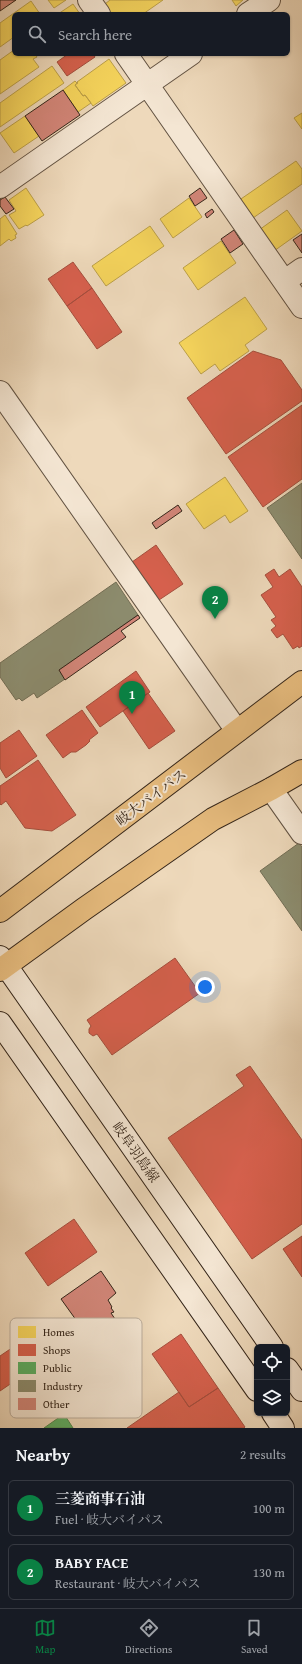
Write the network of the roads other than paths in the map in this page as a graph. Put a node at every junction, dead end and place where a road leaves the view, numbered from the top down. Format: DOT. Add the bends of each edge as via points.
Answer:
graph roads {
  1 [pos="89,0"];
  2 [pos="269,0"];
  3 [pos="98,12"];
  4 [pos="251,12"];
  5 [pos="127,56"];
  6 [pos="188,56"];
  7 [pos="147,85"];
  8 [pos="0,187"];
  9 [pos="302,269"];
  10 [pos="284,281"];
  11 [pos="302,307"];
  12 [pos="0,392"];
  13 [pos="302,682"];
  14 [pos="237,731"];
  15 [pos="302,771"];
  16 [pos="271,789"];
  17 [pos="302,832"];
  18 [pos="0,911"];
  19 [pos="2,964"];
  20 [pos="0,1023"];
  21 [pos="270,1344"];
  22 [pos="290,1373"];
  23 [pos="254,1386"];
  24 [pos="302,1390"];
  25 [pos="275,1416"];
  26 [pos="283,1428"];
  1 -- 3 [label="street"];
  2 -- 4 [label="street"];
  5 -- 7 [label="street"];
  6 -- 7 [label="street"];
  7 -- 8 [label="street"];
  7 -- 10 [label="street"];
  9 -- 10 [label="street"];
  10 -- 11 [label="street"];
  12 -- 14 [label="street"];
  13 -- 14 [label="highway, 岐大バイパス"];
  14 -- 18 [label="highway, 岐大バイパス"];
  15 -- 16 [label="highway"];
  16 -- 17 [label="street"];
  16 -- 19 [label="highway" via="213,819"];
  19 -- 21 [label="street, 岐阜羽島線"];
  20 -- 23 [label="street"];
  22 -- 24 [label="street"];
  25 -- 26 [label="street"];
}
